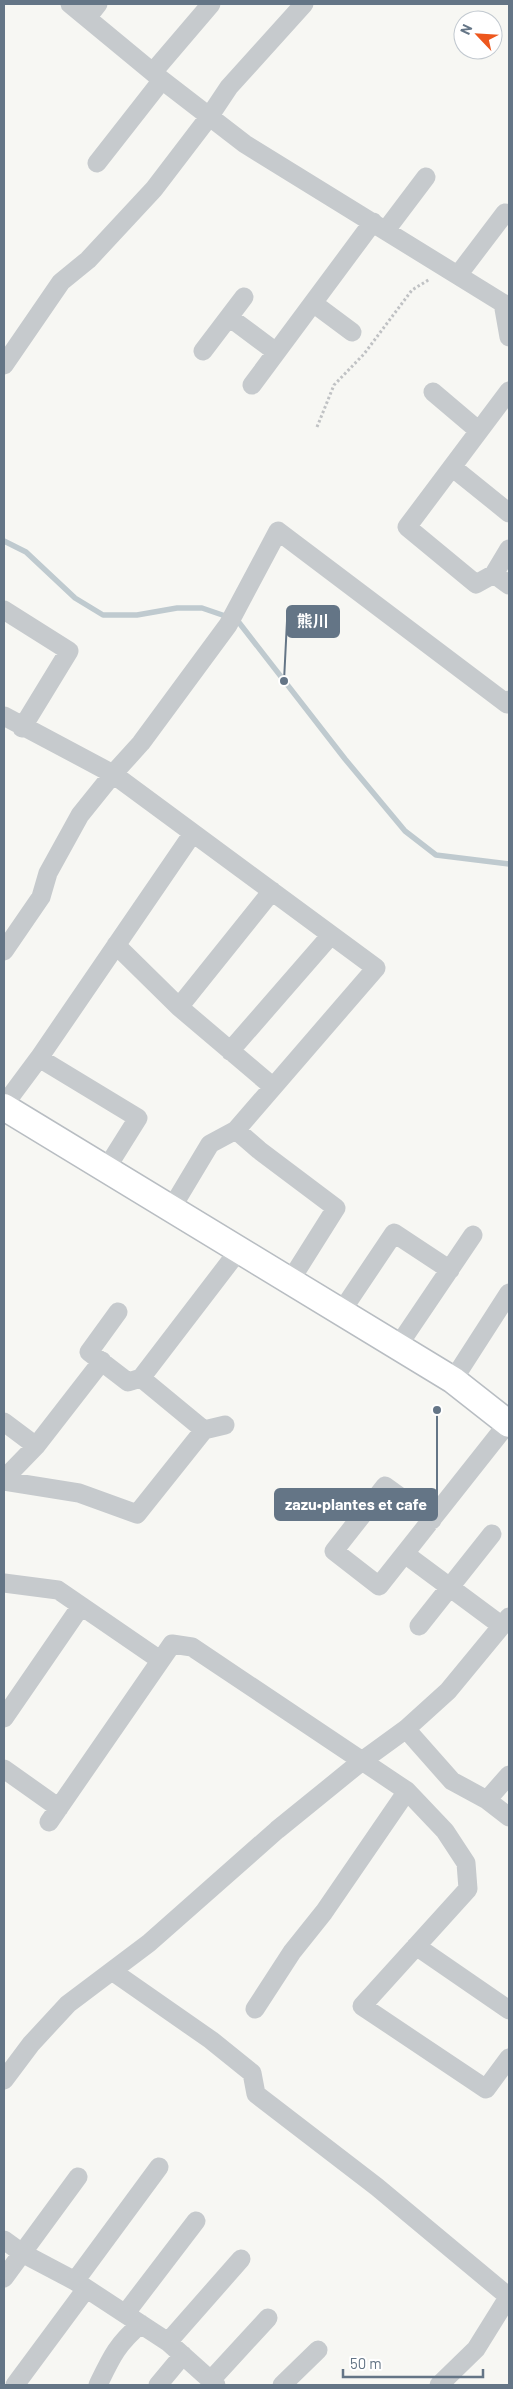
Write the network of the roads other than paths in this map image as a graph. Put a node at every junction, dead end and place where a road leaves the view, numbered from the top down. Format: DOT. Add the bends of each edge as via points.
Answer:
graph roads {
  1 [pos="70,4"];
  2 [pos="211,4"];
  3 [pos="304,4"];
  4 [pos="92,11"];
  5 [pos="157,76"];
  6 [pos="209,117"];
  7 [pos="97,163"];
  8 [pos="426,177"];
  9 [pos="505,213"];
  10 [pos="379,226"];
  11 [pos="453,272"];
  12 [pos="244,297"];
  13 [pos="313,303"];
  14 [pos="506,305"];
  15 [pos="229,317"];
  16 [pos="352,332"];
  17 [pos="509,337"];
  18 [pos="203,351"];
  19 [pos="276,352"];
  20 [pos="4,364"];
  21 [pos="252,385"];
  22 [pos="509,391"];
  23 [pos="433,392"];
  24 [pos="480,430"];
  25 [pos="452,467"];
  26 [pos="509,513"];
  27 [pos="509,549"];
  28 [pos="494,574"];
  29 [pos="509,585"];
  30 [pos="4,610"];
  31 [pos="509,700"];
  32 [pos="4,716"];
  33 [pos="22,728"];
  34 [pos="113,774"];
  35 [pos="193,833"];
  36 [pos="272,891"];
  37 [pos="331,935"];
  38 [pos="116,945"];
  39 [pos="4,951"];
  40 [pos="180,1007"];
  41 [pos="230,1051"];
  42 [pos="39,1058"];
  43 [pos="272,1086"];
  44 [pos="4,1106"];
  45 [pos="236,1130"];
  46 [pos="106,1169"];
  47 [pos="171,1209"];
  48 [pos="474,1235"];
  49 [pos="239,1250"];
  50 [pos="450,1270"];
  51 [pos="290,1282"];
  52 [pos="509,1293"];
  53 [pos="118,1312"];
  54 [pos="341,1312"];
  55 [pos="398,1346"];
  56 [pos="102,1361"];
  57 [pos="141,1378"];
  58 [pos="453,1380"];
  59 [pos="4,1422"];
  60 [pos="509,1423"];
  61 [pos="225,1425"];
  62 [pos="204,1430"];
  63 [pos="36,1446"];
  64 [pos="4,1480"];
  65 [pos="432,1520"];
  66 [pos="492,1534"];
  67 [pos="405,1554"];
  68 [pos="4,1583"];
  69 [pos="450,1587"];
  70 [pos="81,1606"];
  71 [pos="506,1622"];
  72 [pos="419,1626"];
  73 [pos="160,1660"];
  74 [pos="4,1718"];
  75 [pos="406,1729"];
  76 [pos="362,1760"];
  77 [pos="4,1769"];
  78 [pos="509,1775"];
  79 [pos="407,1791"];
  80 [pos="487,1800"];
  81 [pos="509,1817"];
  82 [pos="416,1946"];
  83 [pos="112,1971"];
  84 [pos="255,2009"];
  85 [pos="509,2010"];
  86 [pos="509,2058"];
  87 [pos="4,2080"];
  88 [pos="159,2167"];
  89 [pos="78,2177"];
  90 [pos="196,2220"];
  91 [pos="4,2240"];
  92 [pos="22,2253"];
  93 [pos="241,2259"];
  94 [pos="4,2278"];
  95 [pos="81,2285"];
  96 [pos="509,2296"];
  97 [pos="125,2314"];
  98 [pos="268,2318"];
  99 [pos="141,2324"];
  100 [pos="168,2342"];
  101 [pos="318,2350"];
  102 [pos="183,2355"];
  103 [pos="213,2383"];
  104 [pos="15,2385"];
  105 [pos="98,2385"];
  106 [pos="158,2385"];
  107 [pos="282,2385"];
  108 [pos="439,2385"];
  1 -- 4 [label="street"];
  2 -- 5 [label="street"];
  3 -- 6 [label="street" via="229,87"];
  4 -- 5 [label="street"];
  5 -- 6 [label="street"];
  5 -- 7 [label="street"];
  6 -- 10 [label="street" via="246,144"];
  6 -- 20 [label="street" via="154,189 88,260 61,282"];
  8 -- 10 [label="street"];
  9 -- 11 [label="street"];
  10 -- 11 [label="street"];
  10 -- 13 [label="street"];
  11 -- 14 [label="street"];
  12 -- 15 [label="street"];
  13 -- 16 [label="street"];
  13 -- 19 [label="street"];
  14 -- 17 [label="street"];
  15 -- 18 [label="street"];
  15 -- 19 [label="street"];
  19 -- 21 [label="street"];
  22 -- 24 [label="street"];
  23 -- 24 [label="street"];
  24 -- 25 [label="street"];
  25 -- 26 [label="street"];
  25 -- 28 [label="street" via="407,527 476,584"];
  27 -- 28 [label="street"];
  28 -- 29 [label="street"];
  30 -- 33 [label="street" via="69,651"];
  31 -- 34 [label="street" via="507,704 440,656 278,531 233,618 141,744"];
  32 -- 33 [label="street"];
  33 -- 34 [label="street"];
  34 -- 35 [label="street"];
  34 -- 39 [label="street" via="80,815 48,873 41,897"];
  35 -- 36 [label="street"];
  35 -- 38 [label="street"];
  36 -- 37 [label="street"];
  36 -- 40 [label="street"];
  37 -- 41 [label="street"];
  37 -- 43 [label="street" via="376,968"];
  38 -- 40 [label="street"];
  38 -- 42 [label="street"];
  40 -- 41 [label="street"];
  41 -- 43 [label="street"];
  42 -- 44 [label="street"];
  42 -- 46 [label="street" via="138,1118"];
  43 -- 45 [label="street"];
  44 -- 46 [label="street"];
  45 -- 47 [label="street" via="210,1144"];
  45 -- 51 [label="street" via="336,1208"];
  46 -- 47 [label="street"];
  47 -- 49 [label="street"];
  48 -- 50 [label="street"];
  49 -- 51 [label="street"];
  49 -- 57 [label="street"];
  50 -- 54 [label="street" via="394,1234"];
  50 -- 55 [label="street"];
  51 -- 54 [label="street"];
  52 -- 58 [label="street"];
  53 -- 56 [label="street" via="89,1352"];
  54 -- 55 [label="street"];
  55 -- 58 [label="street"];
  56 -- 57 [label="street" via="128,1382"];
  56 -- 63 [label="street"];
  57 -- 62 [label="street"];
  58 -- 60 [label="street"];
  59 -- 63 [label="street"];
  60 -- 65 [label="street"];
  61 -- 62 [label="street"];
  62 -- 64 [label="street" via="137,1514 79,1493"];
  63 -- 64 [label="street"];
  65 -- 67 [label="street"];
  65 -- 67 [label="street" via="385,1486 334,1551 379,1586"];
  66 -- 69 [label="street"];
  67 -- 69 [label="street"];
  68 -- 70 [label="street" via="58,1590"];
  69 -- 71 [label="street"];
  69 -- 72 [label="street"];
  70 -- 73 [label="street"];
  70 -- 74 [label="street"];
  71 -- 75 [label="street" via="448,1691"];
  73 -- 76 [label="street" via="172,1644 192,1647"];
  73 -- 77 [label="street" via="54,1815"];
  75 -- 76 [label="street"];
  75 -- 80 [label="street" via="452,1781"];
  76 -- 79 [label="street"];
  76 -- 83 [label="street"];
  78 -- 80 [label="street"];
  79 -- 82 [label="street" via="445,1832 466,1863 468,1889"];
  79 -- 84 [label="street"];
  80 -- 81 [label="street"];
  82 -- 85 [label="street"];
  82 -- 86 [label="street" via="362,2006 486,2089"];
  83 -- 87 [label="street" via="68,2004 31,2044"];
  83 -- 96 [label="street" via="211,2040 252,2073 256,2094 377,2187"];
  88 -- 95 [label="street"];
  89 -- 92 [label="street"];
  90 -- 97 [label="street"];
  91 -- 92 [label="street"];
  92 -- 94 [label="street"];
  92 -- 95 [label="street"];
  93 -- 100 [label="street"];
  95 -- 97 [label="street"];
  95 -- 104 [label="street"];
  96 -- 108 [label="street" via="476,2350"];
  97 -- 99 [label="street"];
  98 -- 103 [label="street"];
  99 -- 100 [label="street"];
  99 -- 105 [label="street" via="117,2347"];
  100 -- 102 [label="street"];
  101 -- 107 [label="street"];
  102 -- 103 [label="street"];
  102 -- 106 [label="street"];
}
